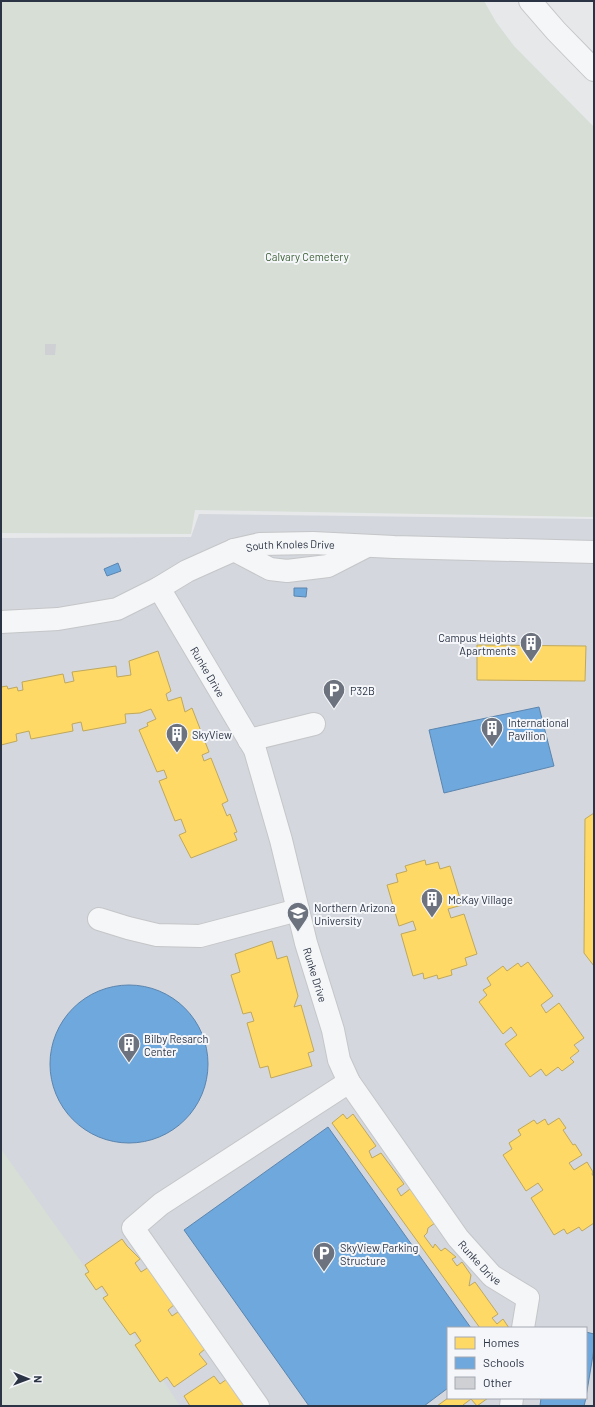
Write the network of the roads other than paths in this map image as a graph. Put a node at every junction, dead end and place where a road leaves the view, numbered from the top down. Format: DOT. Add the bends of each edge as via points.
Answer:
graph roads {
  1 [pos="530,1"];
  2 [pos="594,70"];
  3 [pos="594,552"];
  4 [pos="159,588"];
  5 [pos="1,622"];
  6 [pos="314,724"];
  7 [pos="249,740"];
  8 [pos="298,910"];
  9 [pos="99,919"];
  10 [pos="349,1082"];
  11 [pos="523,1327"];
  12 [pos="258,1406"];
  1 -- 2 [label="street"];
  3 -- 4 [label="street, South Knoles Drive" via="368,546 328,566 287,571 270,569 234,550 186,571"];
  4 -- 5 [label="street, South Knoles Drive" via="116,609 58,619"];
  4 -- 7 [label="street, Runke Drive"];
  6 -- 7 [label="street"];
  7 -- 8 [label="street, Runke Drive" via="255,750 281,840"];
  8 -- 9 [label="street" via="200,936 157,935"];
  8 -- 10 [label="street, Runke Drive" via="333,1030 339,1060"];
  10 -- 11 [label="street, Runke Drive" via="458,1238 492,1276 528,1298"];
  10 -- 12 [label="street" via="161,1204 133,1228"];
}
